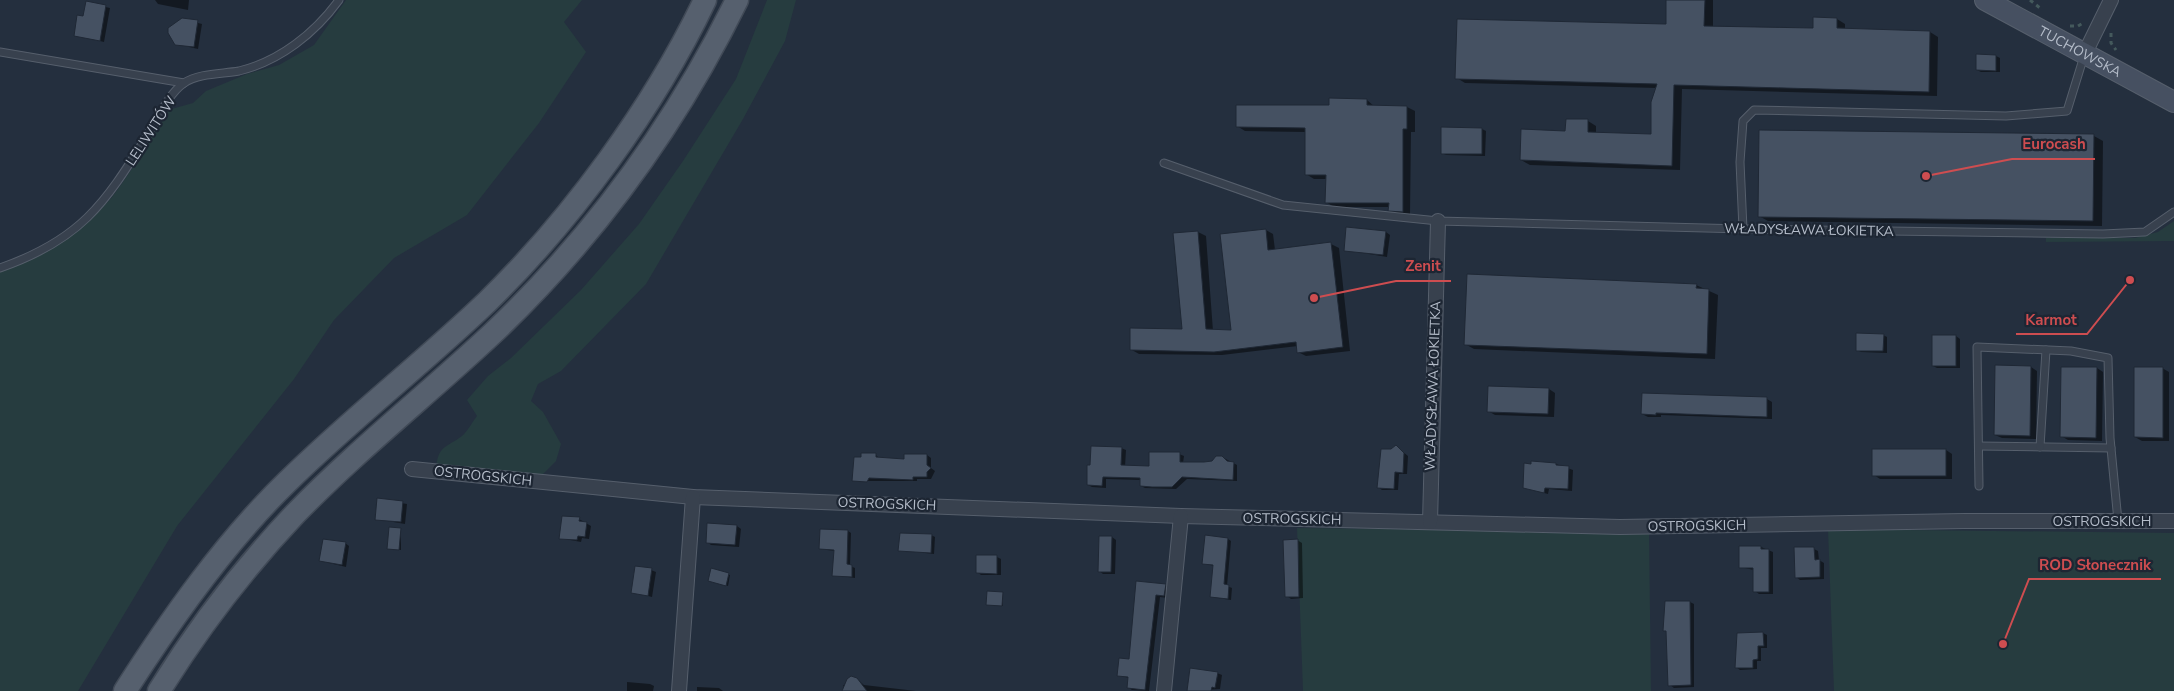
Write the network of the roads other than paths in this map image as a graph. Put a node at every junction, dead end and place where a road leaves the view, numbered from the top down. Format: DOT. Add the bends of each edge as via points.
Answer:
graph roads {
  1 [pos="338,0"];
  2 [pos="705,0"];
  3 [pos="737,0"];
  4 [pos="1985,0"];
  5 [pos="2111,0"];
  6 [pos="0,52"];
  7 [pos="2085,53"];
  8 [pos="184,83"];
  9 [pos="2174,102"];
  10 [pos="1164,163"];
  11 [pos="2174,212"];
  12 [pos="1438,221"];
  13 [pos="1743,229"];
  14 [pos="0,268"];
  15 [pos="2046,350"];
  16 [pos="1979,446"];
  17 [pos="2040,447"];
  18 [pos="2111,448"];
  19 [pos="412,469"];
  20 [pos="1979,486"];
  21 [pos="693,497"];
  22 [pos="1181,516"];
  23 [pos="2118,521"];
  24 [pos="1430,522"];
  25 [pos="2174,522"];
  26 [pos="125,691"];
  27 [pos="158,691"];
  28 [pos="679,691"];
  29 [pos="1164,691"];
  1 -- 8 [label="lane, LELIWITÓW" via="311,33 259,65"];
  2 -- 26 [label="main road" via="663,80 600,170 547,236 488,300 286,483 224,553 164,629"];
  3 -- 27 [label="main road" via="715,46 647,155 615,198 494,332 295,514 193,637"];
  4 -- 7 [label="street, TUCHOWSKA"];
  5 -- 7 [label="street"];
  6 -- 8 [label="lane"];
  7 -- 9 [label="street, TUCHOWSKA"];
  7 -- 13 [label="lane" via="2067,111 2006,116 1754,110 1743,121 1740,162"];
  8 -- 14 [label="lane, LELIWITÓW" via="96,210 64,240"];
  10 -- 12 [label="lane, WŁADYSŁAWA ŁOKIETKA" via="1283,205"];
  11 -- 13 [label="lane, WŁADYSŁAWA ŁOKIETKA" via="2145,232 2103,234"];
  12 -- 13 [label="lane, WŁADYSŁAWA ŁOKIETKA"];
  12 -- 24 [label="street, WŁADYSŁAWA ŁOKIETKA"];
  15 -- 16 [label="lane" via="1977,347"];
  15 -- 17 [label="lane"];
  15 -- 18 [label="lane" via="2108,358"];
  16 -- 17 [label="lane"];
  16 -- 20 [label="lane"];
  17 -- 18 [label="lane"];
  18 -- 23 [label="lane"];
  19 -- 21 [label="street, OSTROGSKICH"];
  21 -- 22 [label="street, OSTROGSKICH"];
  21 -- 28 [label="street"];
  22 -- 24 [label="street, OSTROGSKICH"];
  22 -- 29 [label="street"];
  23 -- 24 [label="street, OSTROGSKICH" via="1620,527"];
  23 -- 25 [label="street, OSTROGSKICH"];
}
